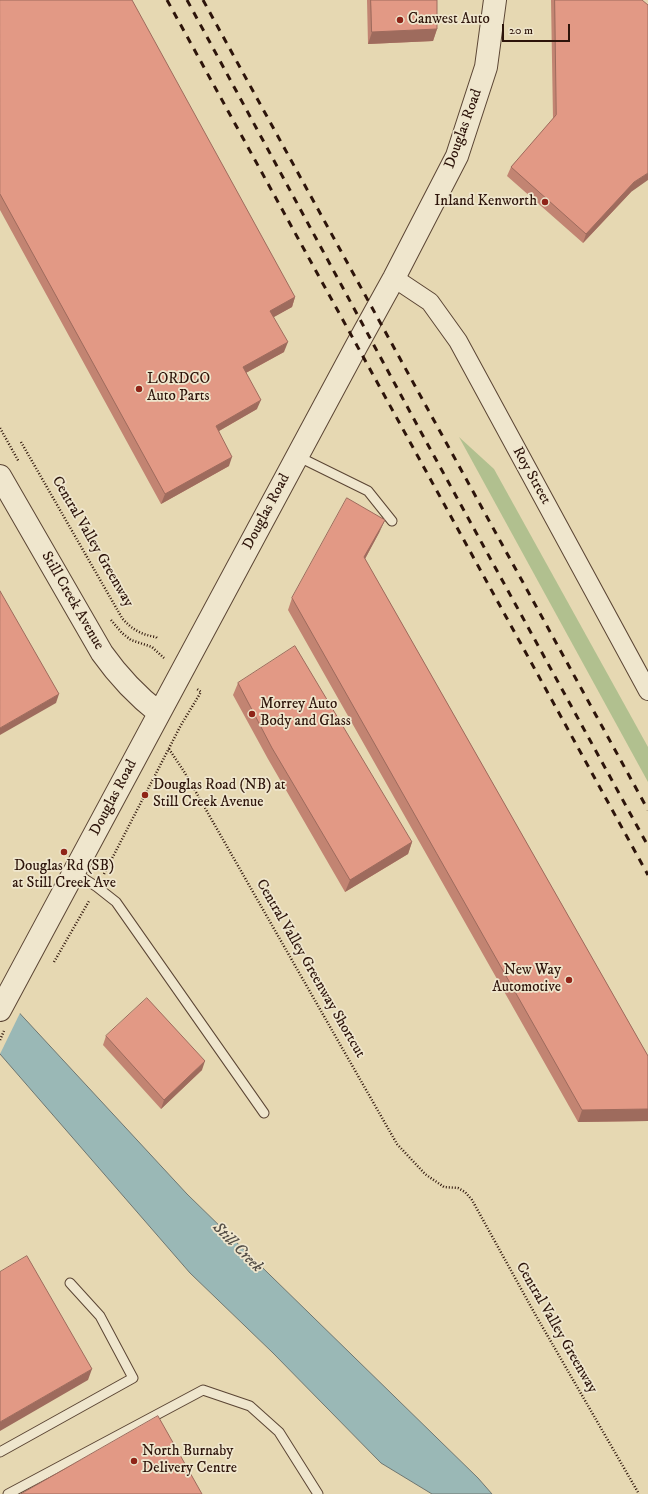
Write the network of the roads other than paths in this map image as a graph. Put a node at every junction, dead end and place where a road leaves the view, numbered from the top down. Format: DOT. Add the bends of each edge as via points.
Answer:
graph roads {
  1 [pos="495,0"];
  2 [pos="394,278"];
  3 [pos="297,456"];
  4 [pos="0,476"];
  5 [pos="392,521"];
  6 [pos="648,691"];
  7 [pos="159,713"];
  8 [pos="74,872"];
  9 [pos="0,1010"];
  10 [pos="264,1113"];
  11 [pos="70,1283"];
  12 [pos="0,1452"];
  13 [pos="8,1494"];
  14 [pos="318,1494"];
  1 -- 2 [label="street, Douglas Road" via="486,67 457,156"];
  2 -- 3 [label="street, Douglas Road"];
  2 -- 6 [label="street, Roy Street" via="430,302 458,341"];
  3 -- 5 [label="lane" via="368,491"];
  3 -- 7 [label="street, Douglas Road"];
  4 -- 7 [label="street, Still Creek Avenue" via="102,653 118,676"];
  7 -- 8 [label="street, Douglas Road"];
  8 -- 9 [label="street, Douglas Road"];
  8 -- 10 [label="lane" via="116,902"];
  11 -- 12 [label="lane" via="100,1316 133,1378"];
  13 -- 14 [label="lane" via="203,1390 250,1406 279,1432"];
}
